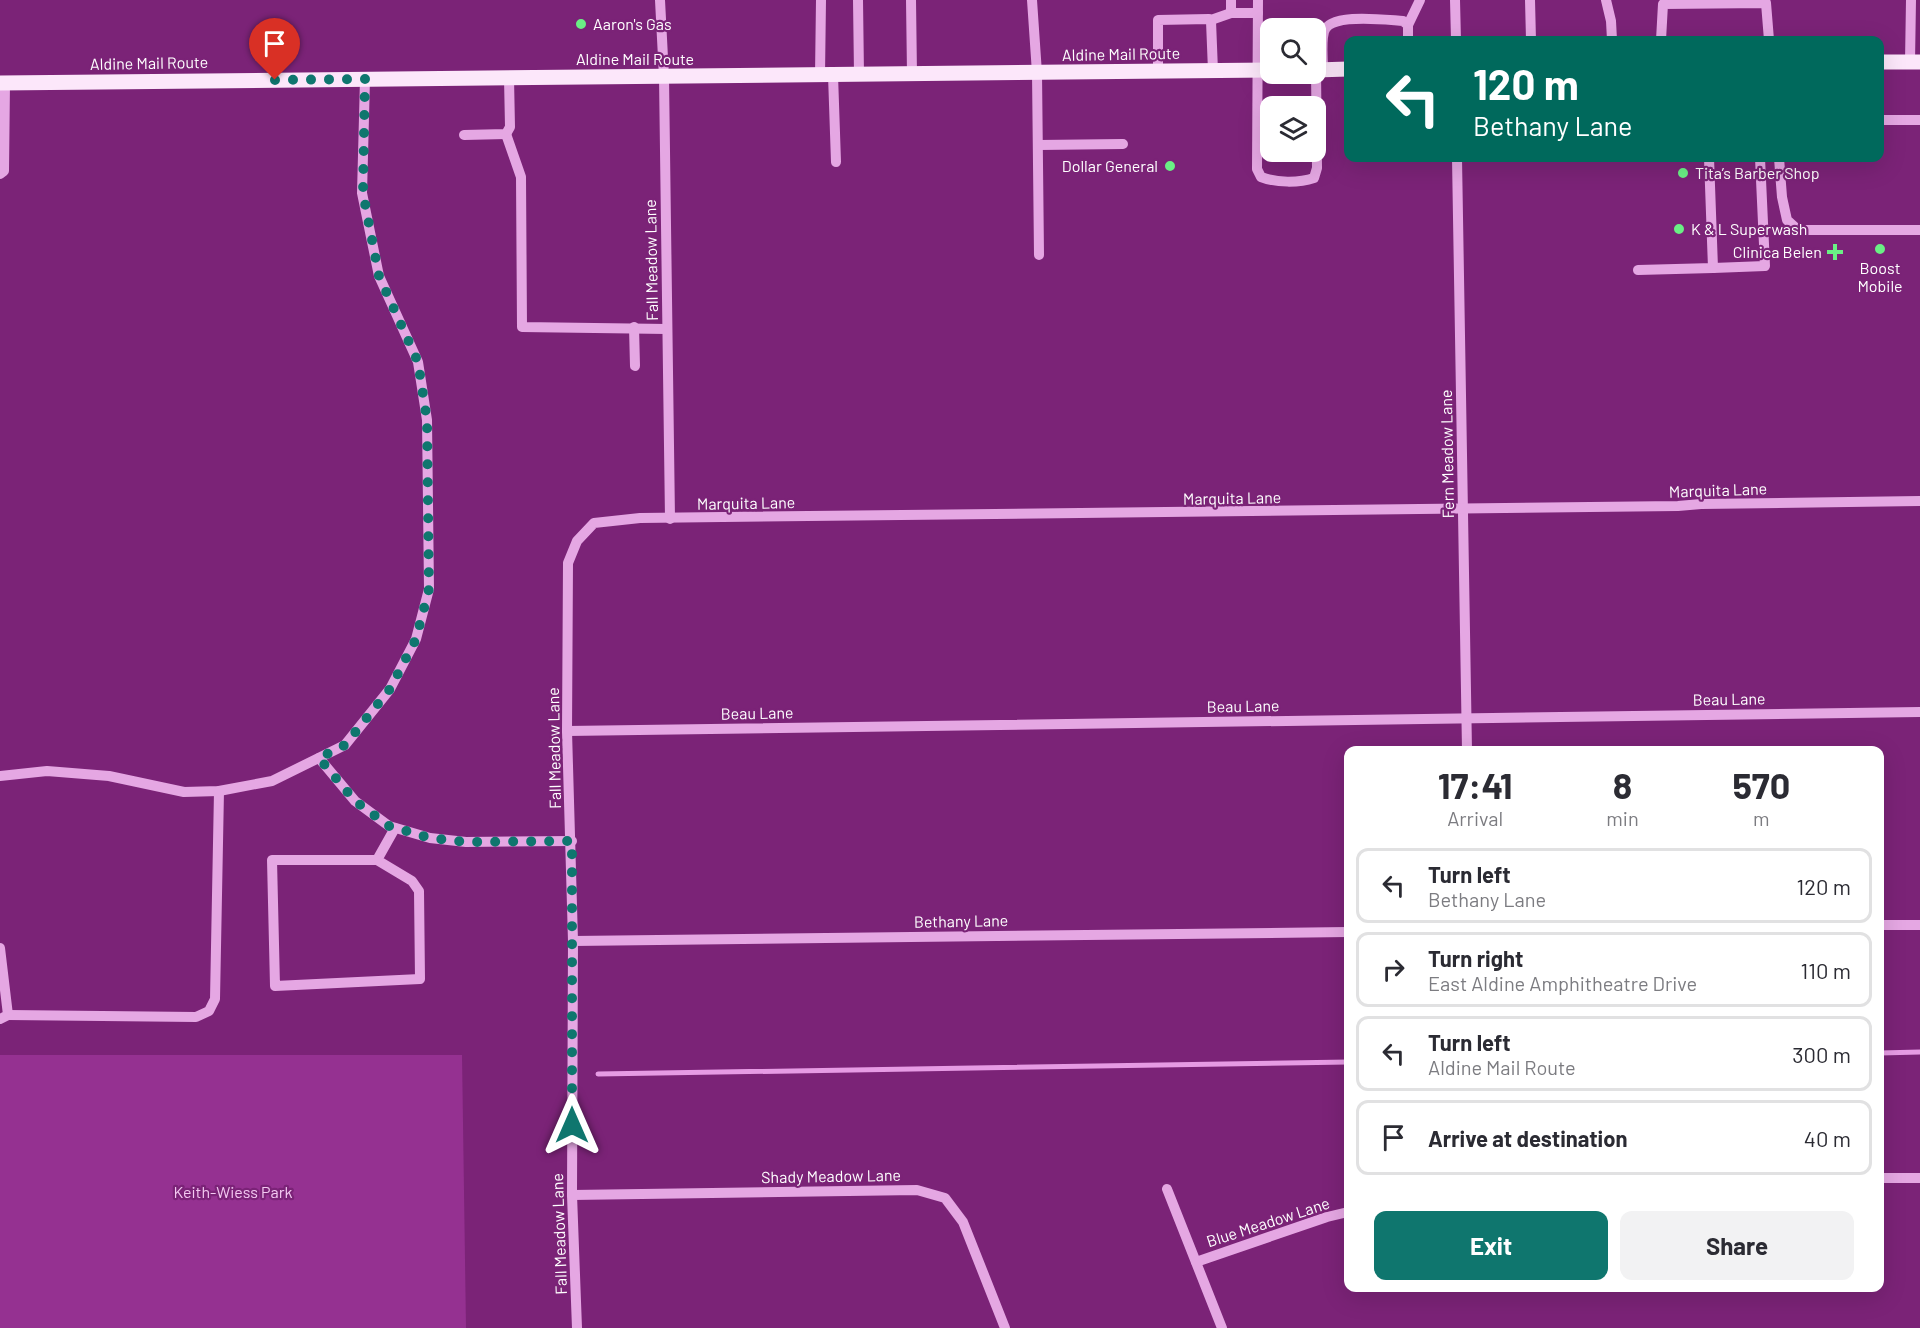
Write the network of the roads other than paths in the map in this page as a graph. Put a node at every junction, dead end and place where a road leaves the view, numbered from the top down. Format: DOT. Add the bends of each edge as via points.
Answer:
graph roads {
  1 [pos="660,0"];
  2 [pos="821,0"];
  3 [pos="858,0"];
  4 [pos="911,0"];
  5 [pos="1032,0"];
  6 [pos="1231,0"];
  7 [pos="1258,0"];
  8 [pos="1420,0"];
  9 [pos="1455,0"];
  10 [pos="1530,0"];
  11 [pos="1606,0"];
  12 [pos="1911,0"];
  13 [pos="1231,13"];
  14 [pos="1258,13"];
  15 [pos="1210,20"];
  16 [pos="1408,25"];
  17 [pos="1326,28"];
  18 [pos="1260,29"];
  19 [pos="1408,36"];
  20 [pos="1456,36"];
  21 [pos="1531,36"];
  22 [pos="1612,36"];
  23 [pos="1661,36"];
  24 [pos="1769,36"];
  25 [pos="1884,62"];
  26 [pos="1915,62"];
  27 [pos="1344,69"];
  28 [pos="1260,70"];
  29 [pos="1326,70"];
  30 [pos="1158,71"];
  31 [pos="1213,71"];
  32 [pos="1037,73"];
  33 [pos="859,74"];
  34 [pos="912,74"];
  35 [pos="827,75"];
  36 [pos="664,77"];
  37 [pos="509,78"];
  38 [pos="365,79"];
  39 [pos="2,83"];
  40 [pos="1264,84"];
  41 [pos="1318,84"];
  42 [pos="1884,120"];
  43 [pos="1920,120"];
  44 [pos="506,134"];
  45 [pos="464,135"];
  46 [pos="1123,144"];
  47 [pos="1039,145"];
  48 [pos="836,162"];
  49 [pos="1457,162"];
  50 [pos="1709,162"];
  51 [pos="1760,162"];
  52 [pos="1779,162"];
  53 [pos="0,174"];
  54 [pos="1920,230"];
  55 [pos="1039,255"];
  56 [pos="1713,268"];
  57 [pos="1638,270"];
  58 [pos="634,327"];
  59 [pos="667,329"];
  60 [pos="635,366"];
  61 [pos="1920,501"];
  62 [pos="1463,510"];
  63 [pos="670,519"];
  64 [pos="568,563"];
  65 [pos="1920,712"];
  66 [pos="1467,717"];
  67 [pos="567,731"];
  68 [pos="1467,746"];
  69 [pos="319,758"];
  70 [pos="0,776"];
  71 [pos="219,792"];
  72 [pos="395,828"];
  73 [pos="572,841"];
  74 [pos="376,860"];
  75 [pos="1920,925"];
  76 [pos="1884,926"];
  77 [pos="1344,932"];
  78 [pos="573,941"];
  79 [pos="0,948"];
  80 [pos="4,1017"];
  81 [pos="1884,1178"];
  82 [pos="1920,1178"];
  83 [pos="1167,1189"];
  84 [pos="572,1195"];
  85 [pos="1344,1213"];
  86 [pos="1196,1262"];
  87 [pos="577,1328"];
  88 [pos="1005,1328"];
  89 [pos="1222,1328"];
  1 -- 36 [label="street, Fall Meadow Lane"];
  2 -- 35 [label="street"];
  3 -- 33 [label="street"];
  4 -- 34 [label="street"];
  5 -- 32 [label="street"];
  6 -- 13 [label="street"];
  7 -- 14 [label="street"];
  8 -- 16 [label="street"];
  9 -- 20 [label="street"];
  10 -- 21 [label="street"];
  11 -- 22 [label="street"];
  12 -- 26 [label="street"];
  13 -- 14 [label="street"];
  13 -- 15 [label="street"];
  14 -- 18 [label="street"];
  15 -- 30 [label="street" via="1158,20"];
  15 -- 31 [label="street"];
  16 -- 17 [label="street" via="1403,21 1343,19"];
  16 -- 19 [label="street"];
  23 -- 24 [label="street" via="1663,4 1766,3"];
  25 -- 26 [label="main road"];
  27 -- 29 [label="main road"];
  28 -- 31 [label="main road, Aldine Mail Route"];
  30 -- 31 [label="main road, Aldine Mail Route"];
  30 -- 32 [label="main road, Aldine Mail Route"];
  32 -- 34 [label="main road, Aldine Mail Route"];
  32 -- 47 [label="street"];
  33 -- 34 [label="main road, Aldine Mail Route"];
  33 -- 35 [label="main road, Aldine Mail Route"];
  35 -- 36 [label="main road, Aldine Mail Route"];
  35 -- 48 [label="street"];
  36 -- 37 [label="main road, Aldine Mail Route"];
  36 -- 59 [label="street, Fall Meadow Lane"];
  37 -- 38 [label="main road, Aldine Mail Route"];
  37 -- 44 [label="street" via="510,128"];
  38 -- 39 [label="main road, Aldine Mail Route"];
  38 -- 69 [label="street" via="363,193 379,276 418,362 427,420 429,589 416,639 390,689 345,745"];
  39 -- 53 [label="street" via="4,171"];
  40 -- 41 [label="street" via="1257,169 1261,177 1269,180 1314,178"];
  42 -- 43 [label="street"];
  44 -- 45 [label="street"];
  44 -- 58 [label="street" via="521,177 522,327"];
  46 -- 47 [label="street"];
  47 -- 55 [label="street"];
  49 -- 62 [label="street, Fern Meadow Lane"];
  50 -- 56 [label="street"];
  51 -- 56 [label="street" via="1765,266"];
  52 -- 54 [label="street" via="1786,220 1798,230"];
  56 -- 57 [label="street"];
  58 -- 59 [label="street"];
  58 -- 60 [label="street"];
  59 -- 63 [label="street, Fall Meadow Lane"];
  61 -- 62 [label="street, Marquita Lane"];
  62 -- 63 [label="street, Marquita Lane"];
  62 -- 66 [label="street, Fern Meadow Lane"];
  63 -- 64 [label="street, Marquita Lane" via="594,523 577,541"];
  64 -- 67 [label="street, Fall Meadow Lane"];
  65 -- 66 [label="street, Beau Lane"];
  66 -- 67 [label="street, Beau Lane"];
  66 -- 68 [label="street, Fern Meadow Lane"];
  67 -- 73 [label="street, Fall Meadow Lane"];
  69 -- 71 [label="street" via="272,781"];
  69 -- 72 [label="street" via="355,801"];
  70 -- 71 [label="street" via="47,771 109,776 184,792"];
  71 -- 80 [label="street" via="215,999 209,1011 196,1017"];
  72 -- 73 [label="street" via="430,838 466,842"];
  72 -- 74 [label="street"];
  73 -- 78 [label="street, Fall Meadow Lane"];
  74 -- 74 [label="street" via="272,860 275,986 420,979 419,891 412,881"];
  75 -- 76 [label="street"];
  77 -- 78 [label="street, Bethany Lane"];
  78 -- 84 [label="street, Fall Meadow Lane"];
  79 -- 80 [label="street"];
  81 -- 82 [label="street"];
  83 -- 86 [label="street"];
  84 -- 87 [label="street, Fall Meadow Lane"];
  84 -- 88 [label="street, Shady Meadow Lane" via="916,1190 945,1198 963,1222"];
  85 -- 86 [label="street, Blue Meadow Lane"];
  86 -- 89 [label="street"];
}
